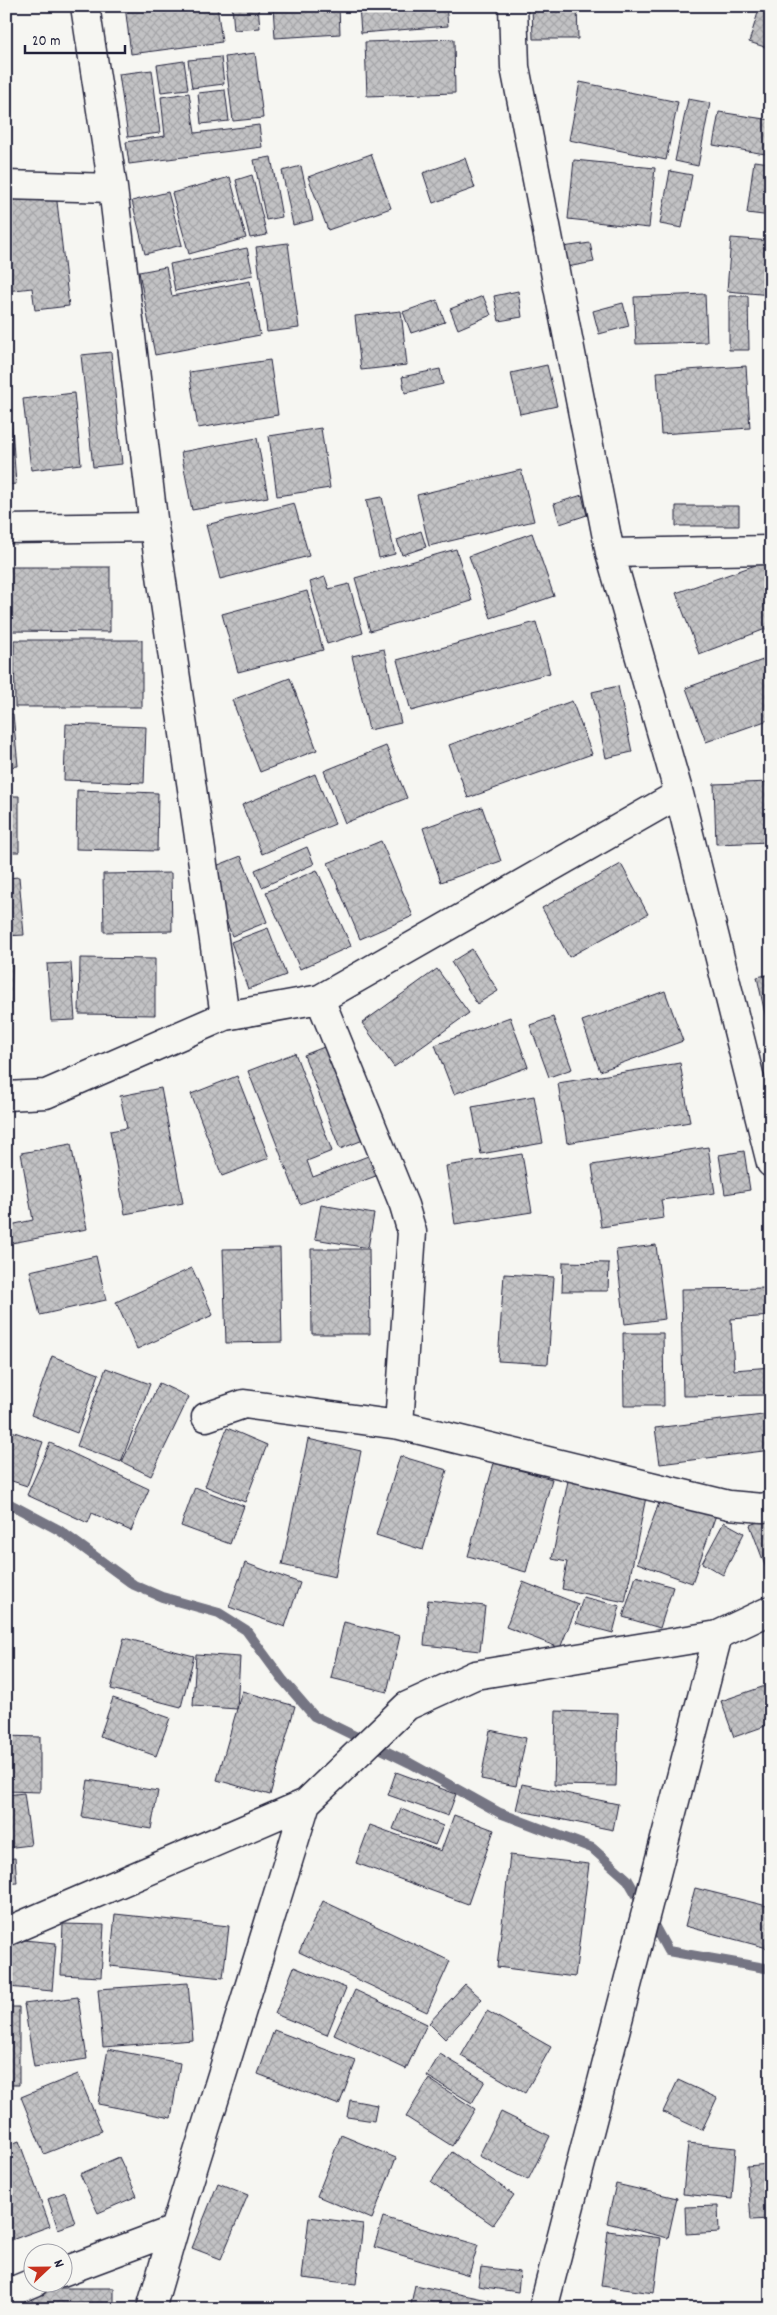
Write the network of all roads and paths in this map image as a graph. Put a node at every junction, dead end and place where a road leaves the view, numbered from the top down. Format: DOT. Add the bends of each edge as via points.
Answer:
graph roads {
  1 [pos="85,6"];
  2 [pos="513,6"];
  3 [pos="6,185"];
  4 [pos="113,188"];
  5 [pos="154,527"];
  6 [pos="6,528"];
  7 [pos="771,550"];
  8 [pos="610,553"];
  9 [pos="679,794"];
  10 [pos="320,999"];
  11 [pos="225,1016"];
  12 [pos="6,1096"];
  13 [pos="771,1163"];
  14 [pos="206,1418"];
  15 [pos="398,1425"];
  16 [pos="771,1506"];
  17 [pos="771,1610"];
  18 [pos="718,1635"];
  19 [pos="306,1803"];
  20 [pos="6,1932"];
  21 [pos="174,2230"];
  22 [pos="72,2268"];
  23 [pos="22,2287"];
  24 [pos="6,2294"];
  25 [pos="151,2309"];
  26 [pos="543,2309"];
  1 -- 4 [label="street"];
  2 -- 8 [label="street" via="515,67"];
  3 -- 4 [label="street"];
  4 -- 5 [label="street"];
  5 -- 6 [label="street"];
  5 -- 11 [label="street"];
  7 -- 8 [label="street"];
  8 -- 9 [label="street"];
  9 -- 10 [label="street"];
  9 -- 13 [label="street"];
  10 -- 11 [label="street"];
  10 -- 15 [label="street" via="412,1232"];
  11 -- 12 [label="street" via="46,1094"];
  14 -- 15 [label="street" via="244,1404"];
  15 -- 16 [label="street" via="729,1505"];
  17 -- 18 [label="street"];
  18 -- 19 [label="street" via="475,1675 407,1706"];
  18 -- 26 [label="street"];
  19 -- 20 [label="street"];
  19 -- 21 [label="street"];
  21 -- 22 [label="street"];
  21 -- 25 [label="street"];
  23 -- 24 [label="street"];
}
